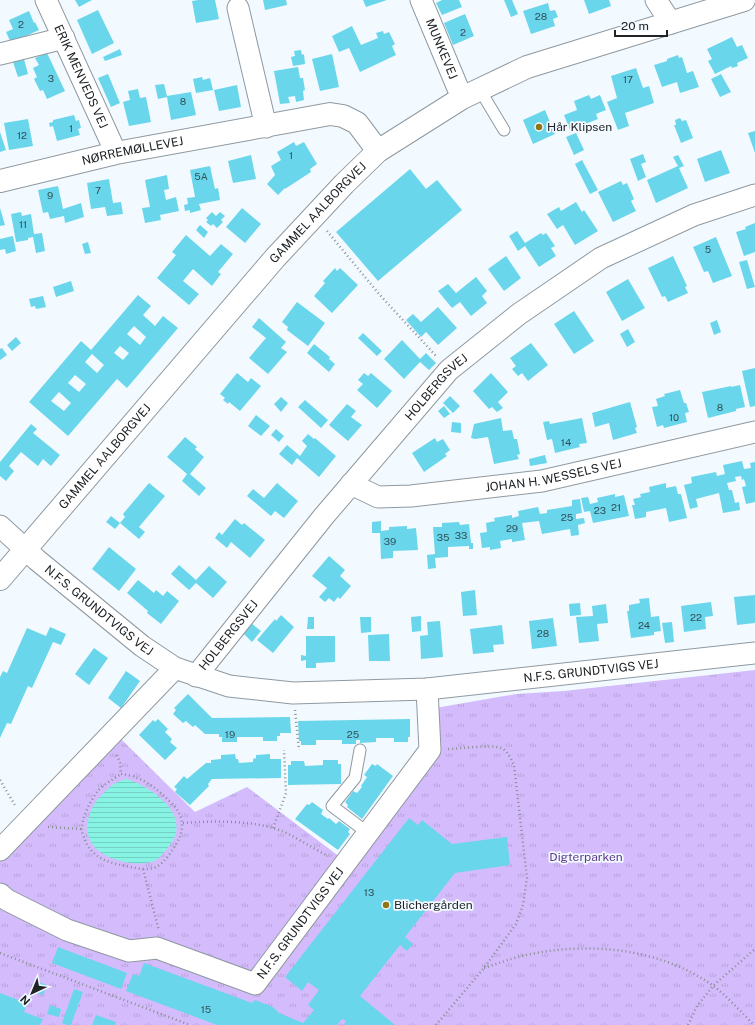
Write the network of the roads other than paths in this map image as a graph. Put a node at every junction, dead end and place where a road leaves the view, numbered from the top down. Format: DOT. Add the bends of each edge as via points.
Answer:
graph roads {
  1 [pos="46,0"];
  2 [pos="421,0"];
  3 [pos="656,0"];
  4 [pos="744,0"];
  5 [pos="238,8"];
  6 [pos="671,23"];
  7 [pos="64,38"];
  8 [pos="0,54"];
  9 [pos="471,94"];
  10 [pos="266,126"];
  11 [pos="504,130"];
  12 [pos="378,151"];
  13 [pos="116,153"];
  14 [pos="0,181"];
  15 [pos="755,195"];
  16 [pos="755,432"];
  17 [pos="351,484"];
  18 [pos="0,526"];
  19 [pos="26,549"];
  20 [pos="0,579"];
  21 [pos="755,653"];
  22 [pos="175,668"];
  23 [pos="196,676"];
  24 [pos="427,689"];
  25 [pos="360,750"];
  26 [pos="368,833"];
  27 [pos="0,850"];
  28 [pos="0,894"];
  1 -- 7 [label="street, ERIK MENVEDS VEJ"];
  2 -- 9 [label="street, MUNKEVEJ"];
  3 -- 6 [label="street"];
  4 -- 6 [label="street, GAMMEL AALBORGVEJ"];
  5 -- 10 [label="street"];
  6 -- 9 [label="street, GAMMEL AALBORGVEJ" via="527,67"];
  7 -- 8 [label="street"];
  7 -- 13 [label="street, ERIK MENVEDS VEJ"];
  9 -- 11 [label="lane"];
  9 -- 12 [label="street, GAMMEL AALBORGVEJ"];
  10 -- 12 [label="street, NØRREMØLLEVEJ" via="330,114 343,116 357,123"];
  10 -- 13 [label="street, NØRREMØLLEVEJ"];
  12 -- 19 [label="street, GAMMEL AALBORGVEJ" via="270,264"];
  13 -- 14 [label="street, NØRREMØLLEVEJ"];
  15 -- 17 [label="street, HOLBERGSVEJ" via="694,215 601,258 519,314 450,370"];
  16 -- 17 [label="street, JOHAN H. WESSELS VEJ" via="542,480 411,496 378,497"];
  17 -- 23 [label="street, HOLBERGSVEJ"];
  18 -- 19 [label="street, N.F.S. GRUNDTVIGS VEJ"];
  19 -- 20 [label="street, GAMMEL AALBORGVEJ"];
  19 -- 22 [label="street, N.F.S. GRUNDTVIGS VEJ" via="142,646"];
  21 -- 24 [label="street, N.F.S. GRUNDTVIGS VEJ"];
  22 -- 23 [label="street, N.F.S. GRUNDTVIGS VEJ"];
  22 -- 27 [label="street"];
  23 -- 24 [label="street, N.F.S. GRUNDTVIGS VEJ" via="229,686 293,693"];
  24 -- 26 [label="street, N.F.S. GRUNDTVIGS VEJ" via="430,750"];
  25 -- 26 [label="lane" via="355,778 332,806"];
  26 -- 28 [label="street, N.F.S. GRUNDTVIGS VEJ" via="254,984 157,948 129,951 74,933 7,900"];
}
